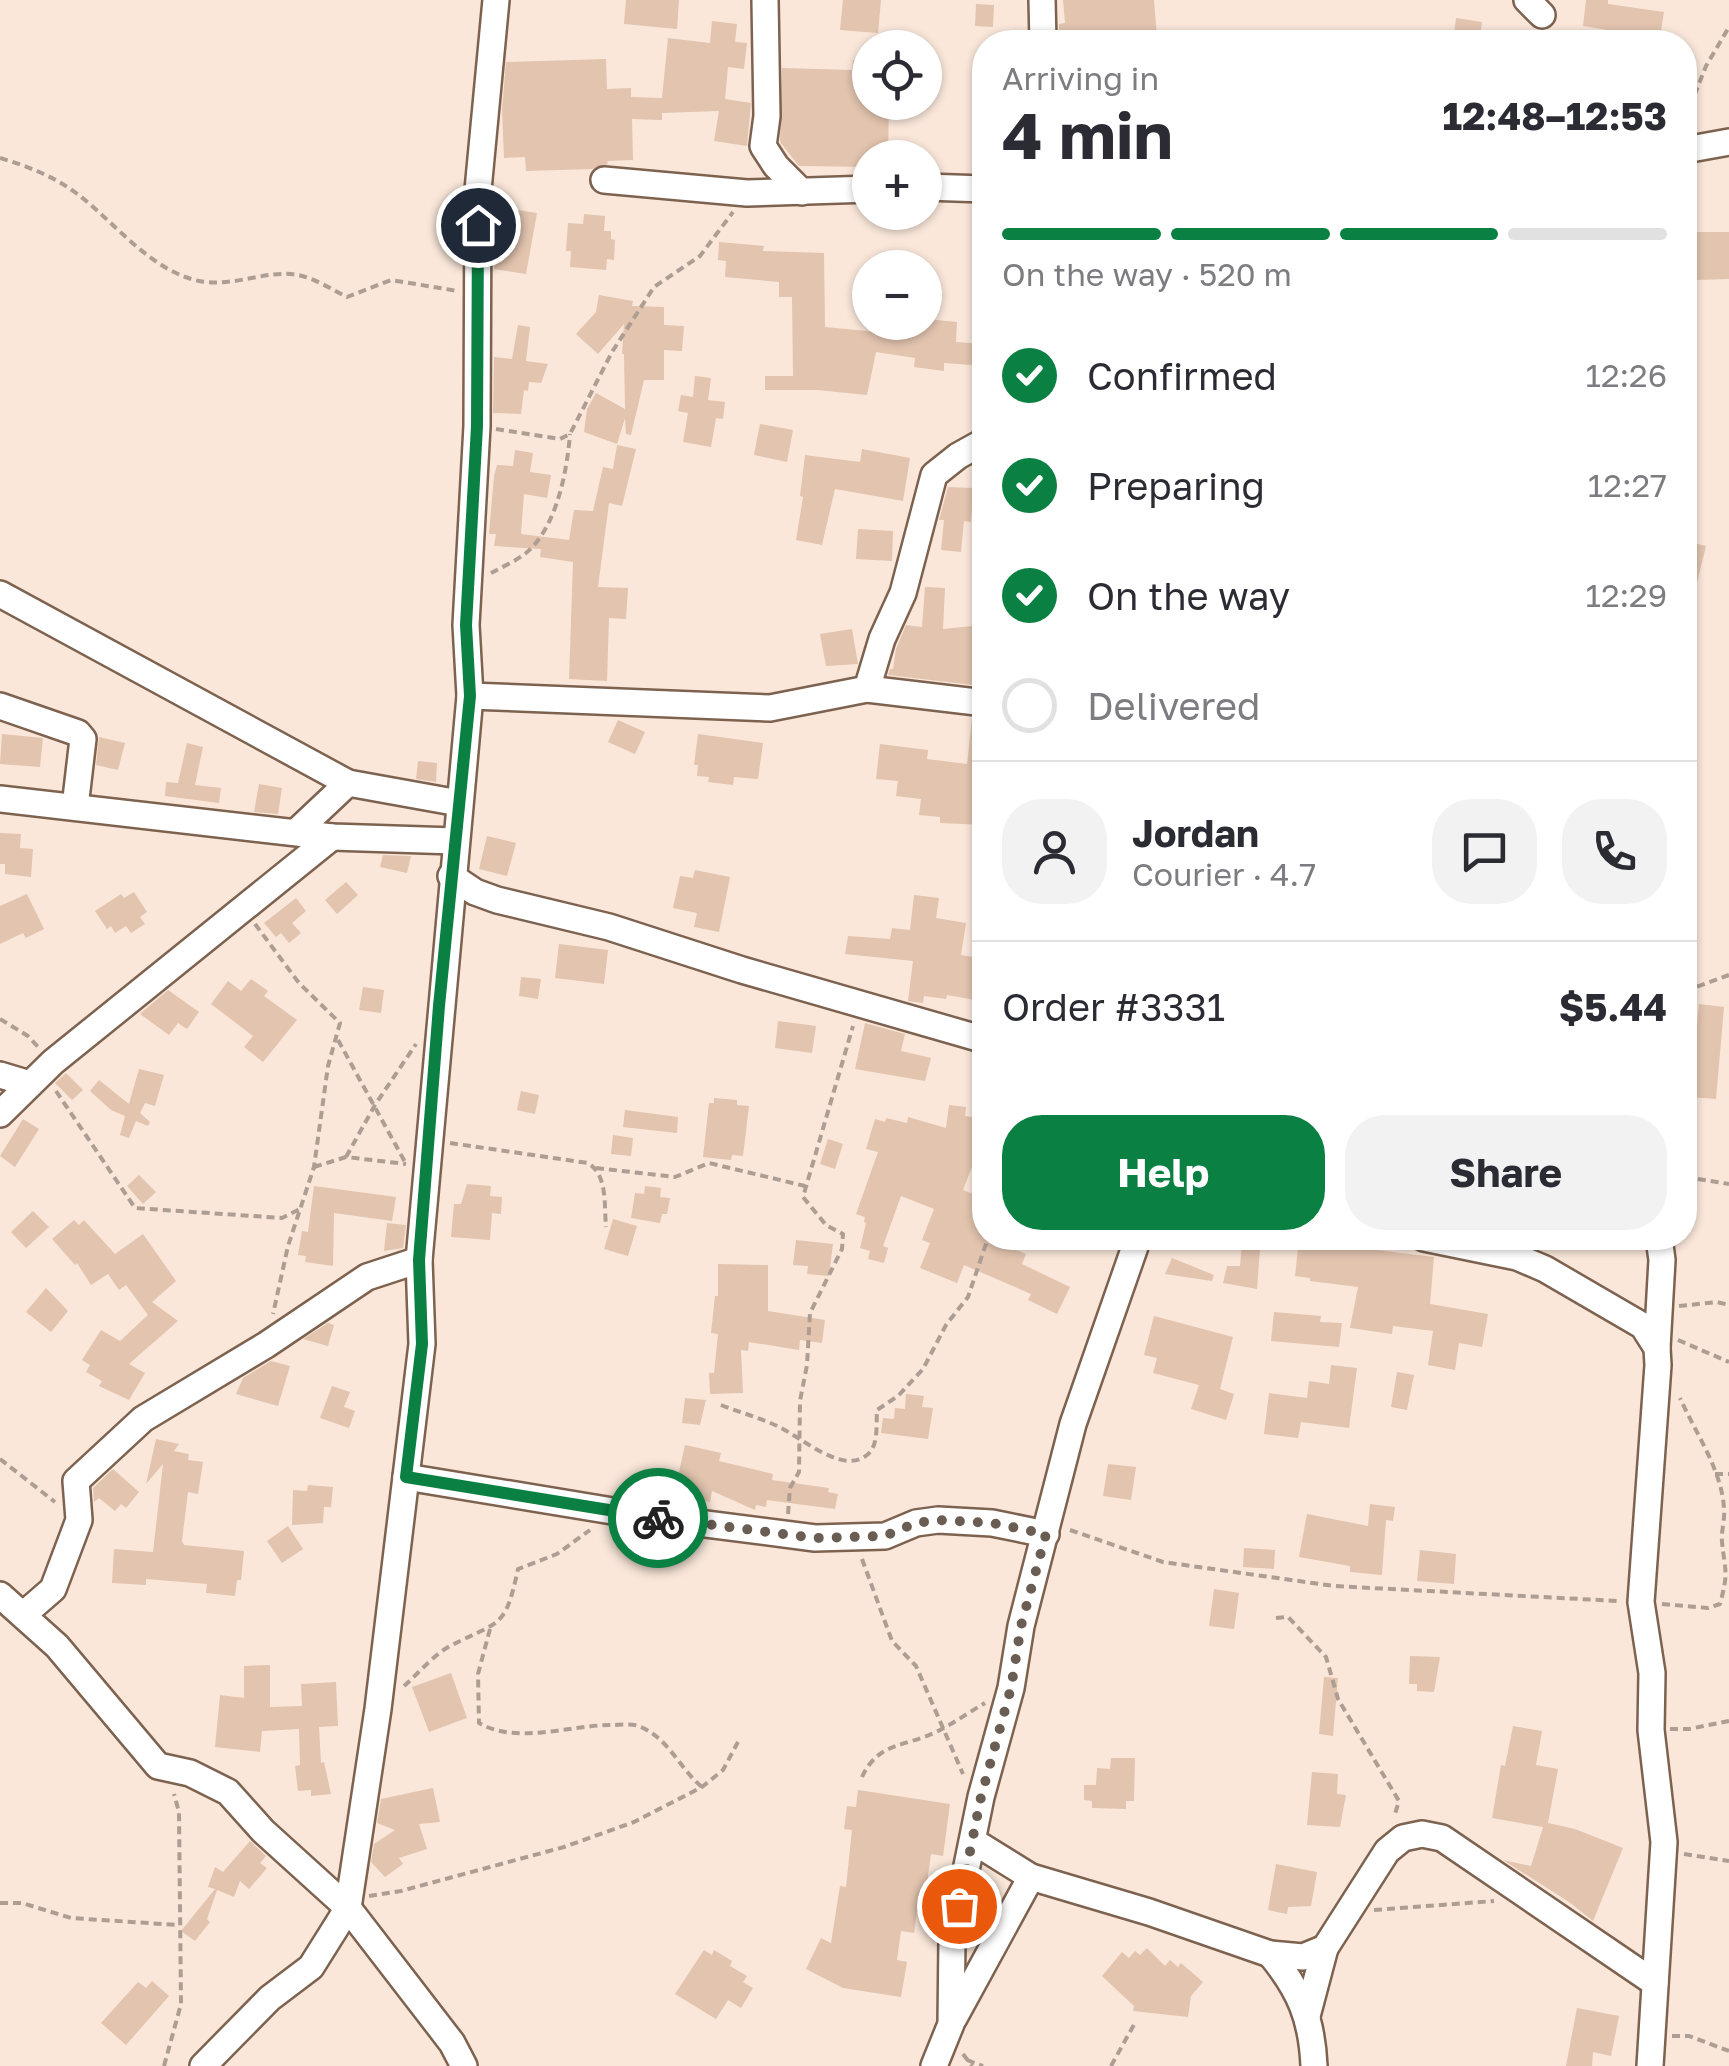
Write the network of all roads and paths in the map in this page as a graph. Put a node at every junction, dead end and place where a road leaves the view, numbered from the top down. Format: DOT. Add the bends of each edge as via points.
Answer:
graph roads {
  1 [pos="496,0"];
  2 [pos="765,0"];
  3 [pos="1042,0"];
  4 [pos="1729,27"];
  5 [pos="1043,30"];
  6 [pos="1697,89"];
  7 [pos="1729,142"];
  8 [pos="1697,148"];
  9 [pos="0,158"];
  10 [pos="604,180"];
  11 [pos="942,188"];
  12 [pos="972,189"];
  13 [pos="852,190"];
  14 [pos="802,192"];
  15 [pos="747,193"];
  16 [pos="478,293"];
  17 [pos="477,426"];
  18 [pos="570,434"];
  19 [pos="972,448"];
  20 [pos="470,585"];
  21 [pos="0,594"];
  22 [pos="868,690"];
  23 [pos="470,696"];
  24 [pos="972,702"];
  25 [pos="0,706"];
  26 [pos="348,783"];
  27 [pos="0,799"];
  28 [pos="459,803"];
  29 [pos="75,807"];
  30 [pos="296,832"];
  31 [pos="332,838"];
  32 [pos="455,841"];
  33 [pos="452,876"];
  34 [pos="242,909"];
  35 [pos="1729,974"];
  36 [pos="1697,986"];
  37 [pos="860,1002"];
  38 [pos="439,1006"];
  39 [pos="0,1019"];
  40 [pos="972,1036"];
  41 [pos="338,1040"];
  42 [pos="42,1072"];
  43 [pos="0,1075"];
  44 [pos="375,1105"];
  45 [pos="0,1114"];
  46 [pos="431,1140"];
  47 [pos="346,1157"];
  48 [pos="406,1164"];
  49 [pos="314,1167"];
  50 [pos="596,1168"];
  51 [pos="409,1177"];
  52 [pos="1697,1179"];
  53 [pos="1729,1184"];
  54 [pos="805,1186"];
  55 [pos="302,1208"];
  56 [pos="606,1227"];
  57 [pos="984,1250"];
  58 [pos="1134,1250"];
  59 [pos="1480,1250"];
  60 [pos="1660,1250"];
  61 [pos="419,1260"];
  62 [pos="1729,1301"];
  63 [pos="1659,1330"];
  64 [pos="266,1345"];
  65 [pos="1729,1362"];
  66 [pos="1678,1396"];
  67 [pos="721,1406"];
  68 [pos="800,1440"];
  69 [pos="0,1459"];
  70 [pos="1715,1474"];
  71 [pos="1729,1474"];
  72 [pos="406,1477"];
  73 [pos="79,1520"];
  74 [pos="1047,1528"];
  75 [pos="590,1530"];
  76 [pos="792,1535"];
  77 [pos="849,1538"];
  78 [pos="0,1595"];
  79 [pos="1641,1602"];
  80 [pos="22,1615"];
  81 [pos="1276,1618"];
  82 [pos="490,1630"];
  83 [pos="1011,1688"];
  84 [pos="378,1709"];
  85 [pos="1729,1721"];
  86 [pos="944,1727"];
  87 [pos="1650,1730"];
  88 [pos="738,1742"];
  89 [pos="168,1768"];
  90 [pos="862,1777"];
  91 [pos="702,1786"];
  92 [pos="981,1797"];
  93 [pos="973,1842"];
  94 [pos="1664,1842"];
  95 [pos="1387,1851"];
  96 [pos="1729,1861"];
  97 [pos="1031,1877"];
  98 [pos="1497,1901"];
  99 [pos="0,1902"];
  100 [pos="348,1904"];
  101 [pos="1350,1912"];
  102 [pos="180,1925"];
  103 [pos="1326,1948"];
  104 [pos="1270,1954"];
  105 [pos="1654,1984"];
  106 [pos="1307,2016"];
  107 [pos="1136,2021"];
  108 [pos="951,2024"];
  109 [pos="1729,2051"];
  110 [pos="1652,2054"];
  111 [pos="967,2060"];
  112 [pos="164,2066"];
  113 [pos="203,2066"];
  114 [pos="464,2066"];
  115 [pos="934,2066"];
  116 [pos="983,2066"];
  117 [pos="1110,2066"];
  118 [pos="1314,2066"];
  1 -- 16 [label="street" via="478,190"];
  2 -- 14 [label="street" via="764,146"];
  3 -- 5 [label="street"];
  4 -- 6 [label="path"];
  7 -- 8 [label="street"];
  9 -- 16 [label="path" via="74,192 159,264 199,281 240,283 286,274 346,297 391,280"];
  10 -- 15 [label="street"];
  11 -- 12 [label="street"];
  13 -- 14 [label="street"];
  14 -- 15 [label="street"];
  15 -- 18 [label="path" via="700,256 654,286"];
  16 -- 17 [label="street"];
  17 -- 18 [label="path" via="560,439"];
  17 -- 20 [label="street"];
  18 -- 20 [label="path" via="568,464 537,540"];
  19 -- 22 [label="street" via="934,475"];
  20 -- 23 [label="street"];
  21 -- 26 [label="street"];
  22 -- 23 [label="street" via="770,708"];
  22 -- 24 [label="street"];
  23 -- 28 [label="street"];
  25 -- 29 [label="street" via="83,739"];
  26 -- 28 [label="street"];
  26 -- 30 [label="street"];
  27 -- 29 [label="street"];
  28 -- 32 [label="street"];
  29 -- 30 [label="street"];
  30 -- 31 [label="street"];
  31 -- 32 [label="street"];
  31 -- 34 [label="street"];
  32 -- 33 [label="street"];
  33 -- 37 [label="street" via="497,900"];
  33 -- 38 [label="street"];
  34 -- 41 [label="path" via="299,983 340,1023"];
  34 -- 42 [label="street"];
  35 -- 36 [label="path"];
  37 -- 40 [label="street"];
  37 -- 54 [label="path"];
  38 -- 44 [label="path"];
  38 -- 46 [label="street"];
  39 -- 42 [label="path" via="28,1036"];
  41 -- 44 [label="path"];
  41 -- 49 [label="path"];
  42 -- 43 [label="street"];
  42 -- 45 [label="street"];
  42 -- 55 [label="path" via="136,1208 282,1218"];
  44 -- 47 [label="path"];
  44 -- 48 [label="path"];
  46 -- 50 [label="path"];
  46 -- 61 [label="street"];
  47 -- 48 [label="path"];
  47 -- 49 [label="path"];
  48 -- 51 [label="path"];
  49 -- 55 [label="path"];
  50 -- 54 [label="path" via="675,1177 709,1163"];
  50 -- 56 [label="path"];
  52 -- 53 [label="path"];
  54 -- 68 [label="path" via="810,1208 843,1234 810,1314"];
  55 -- 64 [label="path"];
  57 -- 68 [label="path" via="968,1296 923,1369 877,1410 868,1455 833,1458"];
  58 -- 74 [label="street" via="1072,1424"];
  59 -- 63 [label="street" via="1545,1269"];
  60 -- 63 [label="street"];
  61 -- 64 [label="street" via="368,1277"];
  61 -- 72 [label="street" via="422,1344"];
  62 -- 63 [label="path"];
  63 -- 65 [label="path"];
  63 -- 79 [label="street"];
  64 -- 73 [label="street" via="143,1419 112,1447 76,1482"];
  66 -- 70 [label="path"];
  67 -- 68 [label="path"];
  68 -- 76 [label="path" via="787,1508"];
  69 -- 73 [label="path"];
  70 -- 71 [label="path"];
  70 -- 79 [label="path" via="1728,1563 1720,1604"];
  72 -- 76 [label="street"];
  72 -- 84 [label="street"];
  73 -- 80 [label="street" via="53,1589"];
  74 -- 77 [label="street" via="938,1520 885,1536"];
  74 -- 79 [label="path" via="1163,1562 1334,1586"];
  74 -- 83 [label="street"];
  75 -- 82 [label="path" via="518,1570 510,1607"];
  76 -- 77 [label="street"];
  77 -- 86 [label="path" via="868,1569 892,1641 916,1666"];
  78 -- 80 [label="street"];
  79 -- 87 [label="street" via="1652,1673"];
  80 -- 89 [label="street" via="57,1646 148,1757"];
  81 -- 95 [label="path" via="1288,1617 1326,1657 1338,1699 1399,1800"];
  82 -- 84 [label="path" via="448,1647"];
  82 -- 91 [label="path" via="478,1674 479,1722 524,1733 638,1725 666,1742"];
  83 -- 86 [label="path"];
  83 -- 92 [label="street"];
  84 -- 100 [label="street"];
  85 -- 87 [label="path"];
  86 -- 90 [label="path" via="884,1750"];
  86 -- 92 [label="path" via="964,1777"];
  87 -- 94 [label="street"];
  88 -- 91 [label="path" via="723,1770"];
  89 -- 100 [label="street" via="228,1792"];
  89 -- 102 [label="path" via="178,1812"];
  91 -- 100 [label="path" via="634,1822 564,1847"];
  92 -- 93 [label="street"];
  93 -- 97 [label="street"];
  93 -- 108 [label="street" via="952,1939"];
  94 -- 96 [label="path" via="1684,1854"];
  94 -- 105 [label="street"];
  95 -- 101 [label="street"];
  95 -- 105 [label="street" via="1403,1838 1442,1838"];
  97 -- 104 [label="street"];
  97 -- 108 [label="street"];
  98 -- 101 [label="path"];
  99 -- 102 [label="path" via="71,1918"];
  100 -- 113 [label="street" via="310,1967"];
  100 -- 114 [label="street"];
  101 -- 103 [label="street"];
  102 -- 112 [label="path" via="180,2004"];
  103 -- 104 [label="street" via="1304,1957"];
  103 -- 106 [label="street"];
  104 -- 106 [label="street" via="1292,1980"];
  105 -- 110 [label="street"];
  106 -- 118 [label="street"];
  107 -- 117 [label="path"];
  108 -- 115 [label="street"];
  109 -- 110 [label="path" via="1672,2036"];
  111 -- 116 [label="path"];
}
